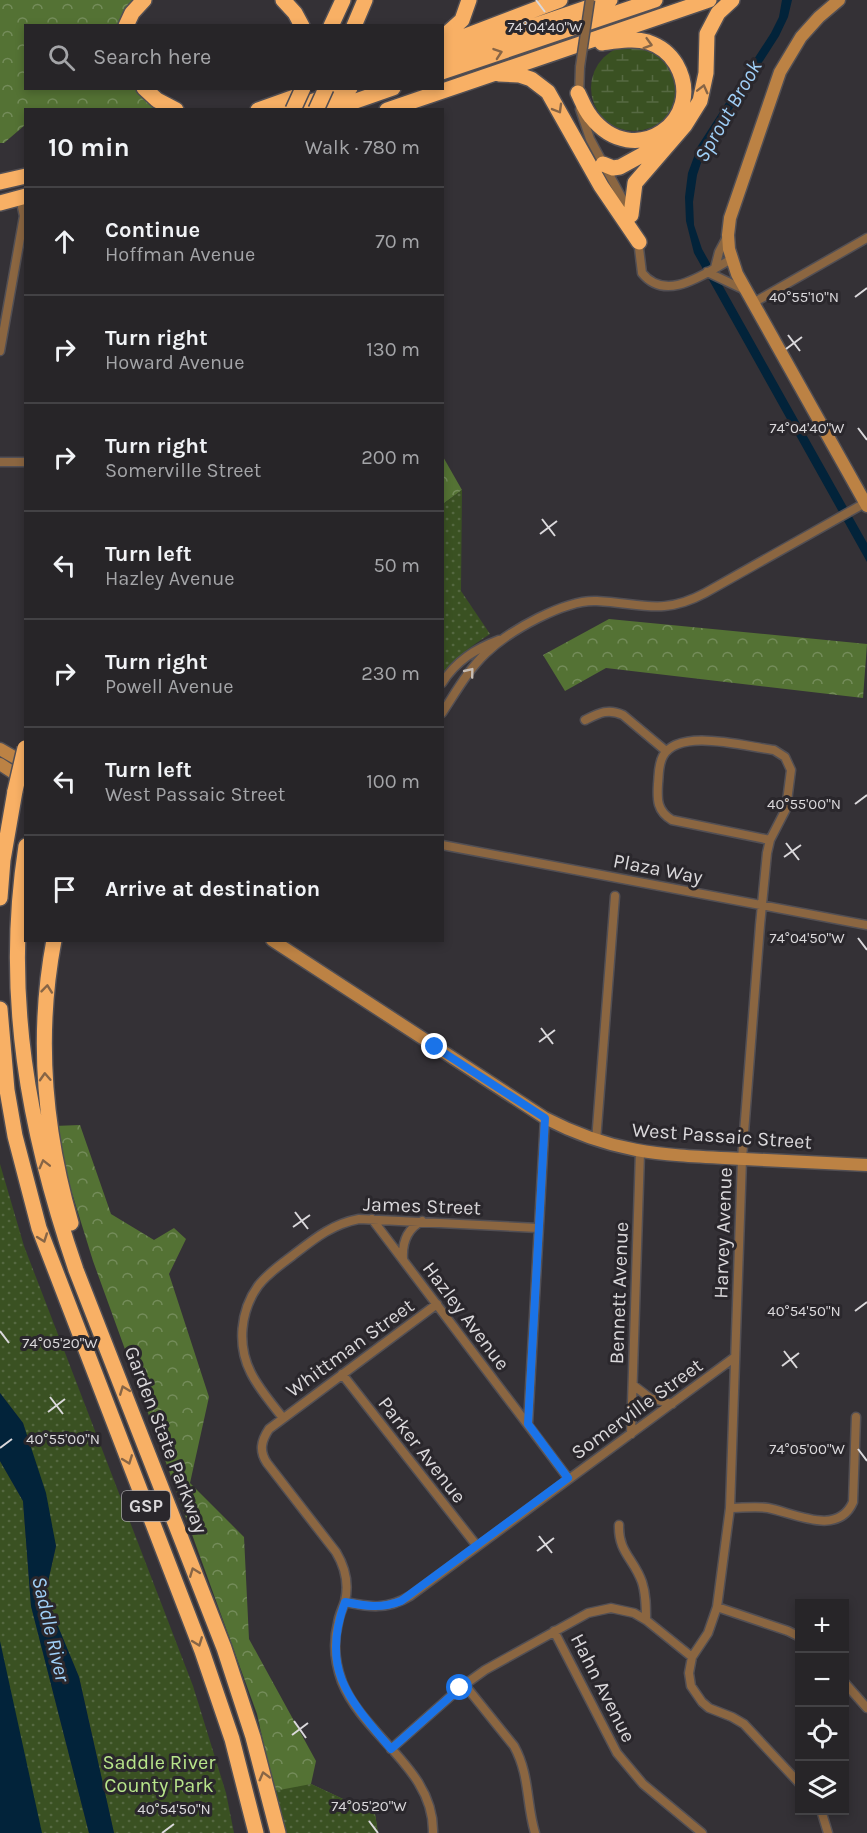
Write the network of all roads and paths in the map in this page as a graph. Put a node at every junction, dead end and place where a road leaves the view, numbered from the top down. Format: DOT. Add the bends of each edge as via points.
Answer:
graph roads {
  1 [pos="144,0"];
  2 [pos="283,0"];
  3 [pos="343,0"];
  4 [pos="365,0"];
  5 [pos="469,0"];
  6 [pos="560,0"];
  7 [pos="590,0"];
  8 [pos="610,0"];
  9 [pos="655,0"];
  10 [pos="709,0"];
  11 [pos="732,0"];
  12 [pos="839,0"];
  13 [pos="127,24"];
  14 [pos="301,24"];
  15 [pos="332,24"];
  16 [pos="355,24"];
  17 [pos="444,36"];
  18 [pos="444,44"];
  19 [pos="570,47"];
  20 [pos="444,56"];
  21 [pos="444,71"];
  22 [pos="493,74"];
  23 [pos="146,90"];
  24 [pos="314,90"];
  25 [pos="325,90"];
  26 [pos="340,90"];
  27 [pos="387,90"];
  28 [pos="579,93"];
  29 [pos="296,99"];
  30 [pos="172,108"];
  31 [pos="264,108"];
  32 [pos="317,108"];
  33 [pos="336,108"];
  34 [pos="393,108"];
  35 [pos="673,138"];
  36 [pos="603,164"];
  37 [pos="24,176"];
  38 [pos="0,182"];
  39 [pos="23,197"];
  40 [pos="0,202"];
  41 [pos="631,215"];
  42 [pos="728,235"];
  43 [pos="867,238"];
  44 [pos="639,242"];
  45 [pos="732,259"];
  46 [pos="711,270"];
  47 [pos="746,290"];
  48 [pos="753,303"];
  49 [pos="0,351"];
  50 [pos="0,462"];
  51 [pos="24,462"];
  52 [pos="866,504"];
  53 [pos="506,638"];
  54 [pos="444,680"];
  55 [pos="444,709"];
  56 [pos="585,720"];
  57 [pos="0,749"];
  58 [pos="666,751"];
  59 [pos="24,754"];
  60 [pos="24,763"];
  61 [pos="0,764"];
  62 [pos="20,786"];
  63 [pos="770,840"];
  64 [pos="444,845"];
  65 [pos="24,863"];
  66 [pos="615,896"];
  67 [pos="0,898"];
  68 [pos="762,905"];
  69 [pos="867,925"];
  70 [pos="54,942"];
  71 [pos="275,942"];
  72 [pos="0,1009"];
  73 [pos="0,1092"];
  74 [pos="545,1118"];
  75 [pos="596,1141"];
  76 [pos="640,1152"];
  77 [pos="742,1159"];
  78 [pos="867,1165"];
  79 [pos="26,1182"];
  80 [pos="372,1219"];
  81 [pos="422,1221"];
  82 [pos="538,1228"];
  83 [pos="403,1260"];
  84 [pos="437,1305"];
  85 [pos="735,1357"];
  86 [pos="111,1358"];
  87 [pos="342,1374"];
  88 [pos="633,1385"];
  89 [pos="672,1404"];
  90 [pos="856,1417"];
  91 [pos="283,1418"];
  92 [pos="528,1424"];
  93 [pos="631,1434"];
  94 [pos="568,1478"];
  95 [pos="730,1508"];
  96 [pos="619,1525"];
  97 [pos="477,1546"];
  98 [pos="345,1602"];
  99 [pos="717,1607"];
  100 [pos="646,1620"];
  101 [pos="554,1631"];
  102 [pos="795,1634"];
  103 [pos="692,1657"];
  104 [pos="464,1684"];
  105 [pos="849,1688"];
  106 [pos="867,1708"];
  107 [pos="391,1749"];
  108 [pos="795,1779"];
  109 [pos="823,1815"];
  110 [pos="256,1833"];
  111 [pos="278,1833"];
  112 [pos="433,1833"];
  113 [pos="535,1833"];
  114 [pos="702,1833"];
  115 [pos="828,1833"];
  1 -- 13 [label="highway"];
  2 -- 14 [label="highway"];
  3 -- 15 [label="highway"];
  4 -- 16 [label="highway"];
  5 -- 17 [label="highway" via="462,20"];
  6 -- 18 [label="highway"];
  7 -- 28 [label="street, bridge"];
  8 -- 20 [label="highway"];
  21 -- 9 [label="highway, one-way"];
  10 -- 19 [label="highway"];
  35 -- 11 [label="highway, one-way" via="700,101 710,25"];
  12 -- 42 [label="main road" via="801,37 780,72 734,203"];
  19 -- 22 [label="highway"];
  19 -- 28 [label="highway, one-way" via="647,41 662,48 674,61 680,72 684,99 678,115 666,129 651,138 633,141 616,138 598,124 587,112"];
  22 -- 34 [label="highway"];
  22 -- 44 [label="highway, one-way" via="519,75 548,92 601,186"];
  23 -- 30 [label="highway"];
  24 -- 31 [label="highway"];
  25 -- 32 [label="highway, bridge"];
  26 -- 29 [label="highway"];
  27 -- 33 [label="highway"];
  28 -- 36 [label="street" via="584,122"];
  35 -- 36 [label="highway" via="622,166"];
  35 -- 41 [label="highway" via="635,183"];
  36 -- 41 [label="street"];
  37 -- 38 [label="highway"];
  39 -- 40 [label="highway"];
  39 -- 49 [label="street" via="24,216"];
  41 -- 44 [label="street"];
  42 -- 45 [label="main road"];
  42 -- 46 [label="street"];
  43 -- 48 [label="street"];
  44 -- 46 [label="street" via="642,273 660,286 674,287"];
  45 -- 46 [label="street"];
  45 -- 47 [label="main road"];
  46 -- 47 [label="street"];
  47 -- 48 [label="main road"];
  48 -- 52 [label="main road"];
  50 -- 51 [label="street"];
  52 -- 53 [label="street" via="679,605 579,602 548,613"];
  53 -- 54 [label="street" via="468,654"];
  55 -- 53 [label="street, one-way" via="477,664"];
  56 -- 58 [label="street" via="606,710 615,711"];
  57 -- 60 [label="main road"];
  58 -- 63 [label="street" via="659,765 657,799 666,817"];
  58 -- 63 [label="street, Harvey Avenue" via="697,740 774,750 785,757 791,770 788,801 783,819"];
  59 -- 62 [label="highway, bridge"];
  61 -- 62 [label="main road"];
  62 -- 67 [label="highway" via="3,860"];
  63 -- 68 [label="street, Harvey Avenue"];
  64 -- 68 [label="street, Plaza Way"];
  86 -- 65 [label="highway, Garden State Parkway / GSP, one-way" via="61,1226 28,1092 17,954"];
  66 -- 75 [label="street"];
  68 -- 69 [label="street, Plaza Way"];
  68 -- 77 [label="street, Harvey Avenue"];
  86 -- 70 [label="highway, one-way" via="62,1189 49,1116 45,1017"];
  71 -- 74 [label="main road, West Passaic Street"];
  72 -- 79 [label="highway, GSP" via="8,1090"];
  73 -- 79 [label="highway"];
  74 -- 75 [label="main road, West Passaic Street"];
  74 -- 82 [label="street"];
  75 -- 76 [label="main road, West Passaic Street"];
  76 -- 77 [label="main road, West Passaic Street"];
  76 -- 88 [label="street, Bennett Avenue"];
  77 -- 78 [label="main road, West Passaic Street"];
  77 -- 85 [label="street, Harvey Avenue"];
  79 -- 110 [label="highway, GSP, one-way" via="55,1271 218,1695"];
  80 -- 81 [label="street, James Street"];
  80 -- 83 [label="street, Hazley Avenue"];
  80 -- 91 [label="street, James Street" via="346,1221 321,1233 269,1274 252,1296 243,1323 246,1362"];
  81 -- 82 [label="street, James Street"];
  81 -- 83 [label="street, Hazley Avenue" via="404,1239"];
  82 -- 92 [label="street"];
  83 -- 84 [label="street, Hazley Avenue"];
  84 -- 87 [label="street, Whittman Street"];
  84 -- 92 [label="street, Hazley Avenue"];
  85 -- 89 [label="street, Somerville Street"];
  85 -- 95 [label="street, Harvey Avenue"];
  111 -- 86 [label="highway, Garden State Parkway / GSP, one-way" via="240,1693"];
  87 -- 91 [label="street, Whittman Street"];
  87 -- 97 [label="street, Parker Avenue"];
  88 -- 89 [label="street" via="650,1398"];
  88 -- 93 [label="street, Bennett Avenue"];
  89 -- 93 [label="street, Somerville Street"];
  90 -- 95 [label="street" via="853,1502 846,1513 831,1520 815,1520 766,1508"];
  91 -- 98 [label="street, Whittman Street" via="264,1436 264,1458 336,1552 347,1584"];
  92 -- 94 [label="street, Hazley Avenue"];
  93 -- 94 [label="street, Somerville Street"];
  94 -- 97 [label="street, Somerville Street"];
  95 -- 99 [label="street, Harvey Avenue"];
  96 -- 100 [label="street" via="624,1553 642,1581"];
  97 -- 98 [label="street, Somerville Street" via="401,1601 379,1607"];
  98 -- 107 [label="street, Whittman Street" via="335,1651 342,1681 356,1707"];
  99 -- 102 [label="street"];
  99 -- 103 [label="street, Harvey Avenue" via="708,1633"];
  100 -- 101 [label="street" via="624,1610 600,1609"];
  100 -- 103 [label="street"];
  101 -- 104 [label="street"];
  101 -- 114 [label="street, Hahn Avenue" via="617,1753 643,1784"];
  103 -- 108 [label="street" via="690,1679 696,1695 709,1708 744,1724"];
  104 -- 107 [label="street"];
  104 -- 113 [label="street" via="520,1757"];
  105 -- 106 [label="street"];
  107 -- 112 [label="street, Whittman Street" via="427,1796"];
  109 -- 115 [label="street"];
}
